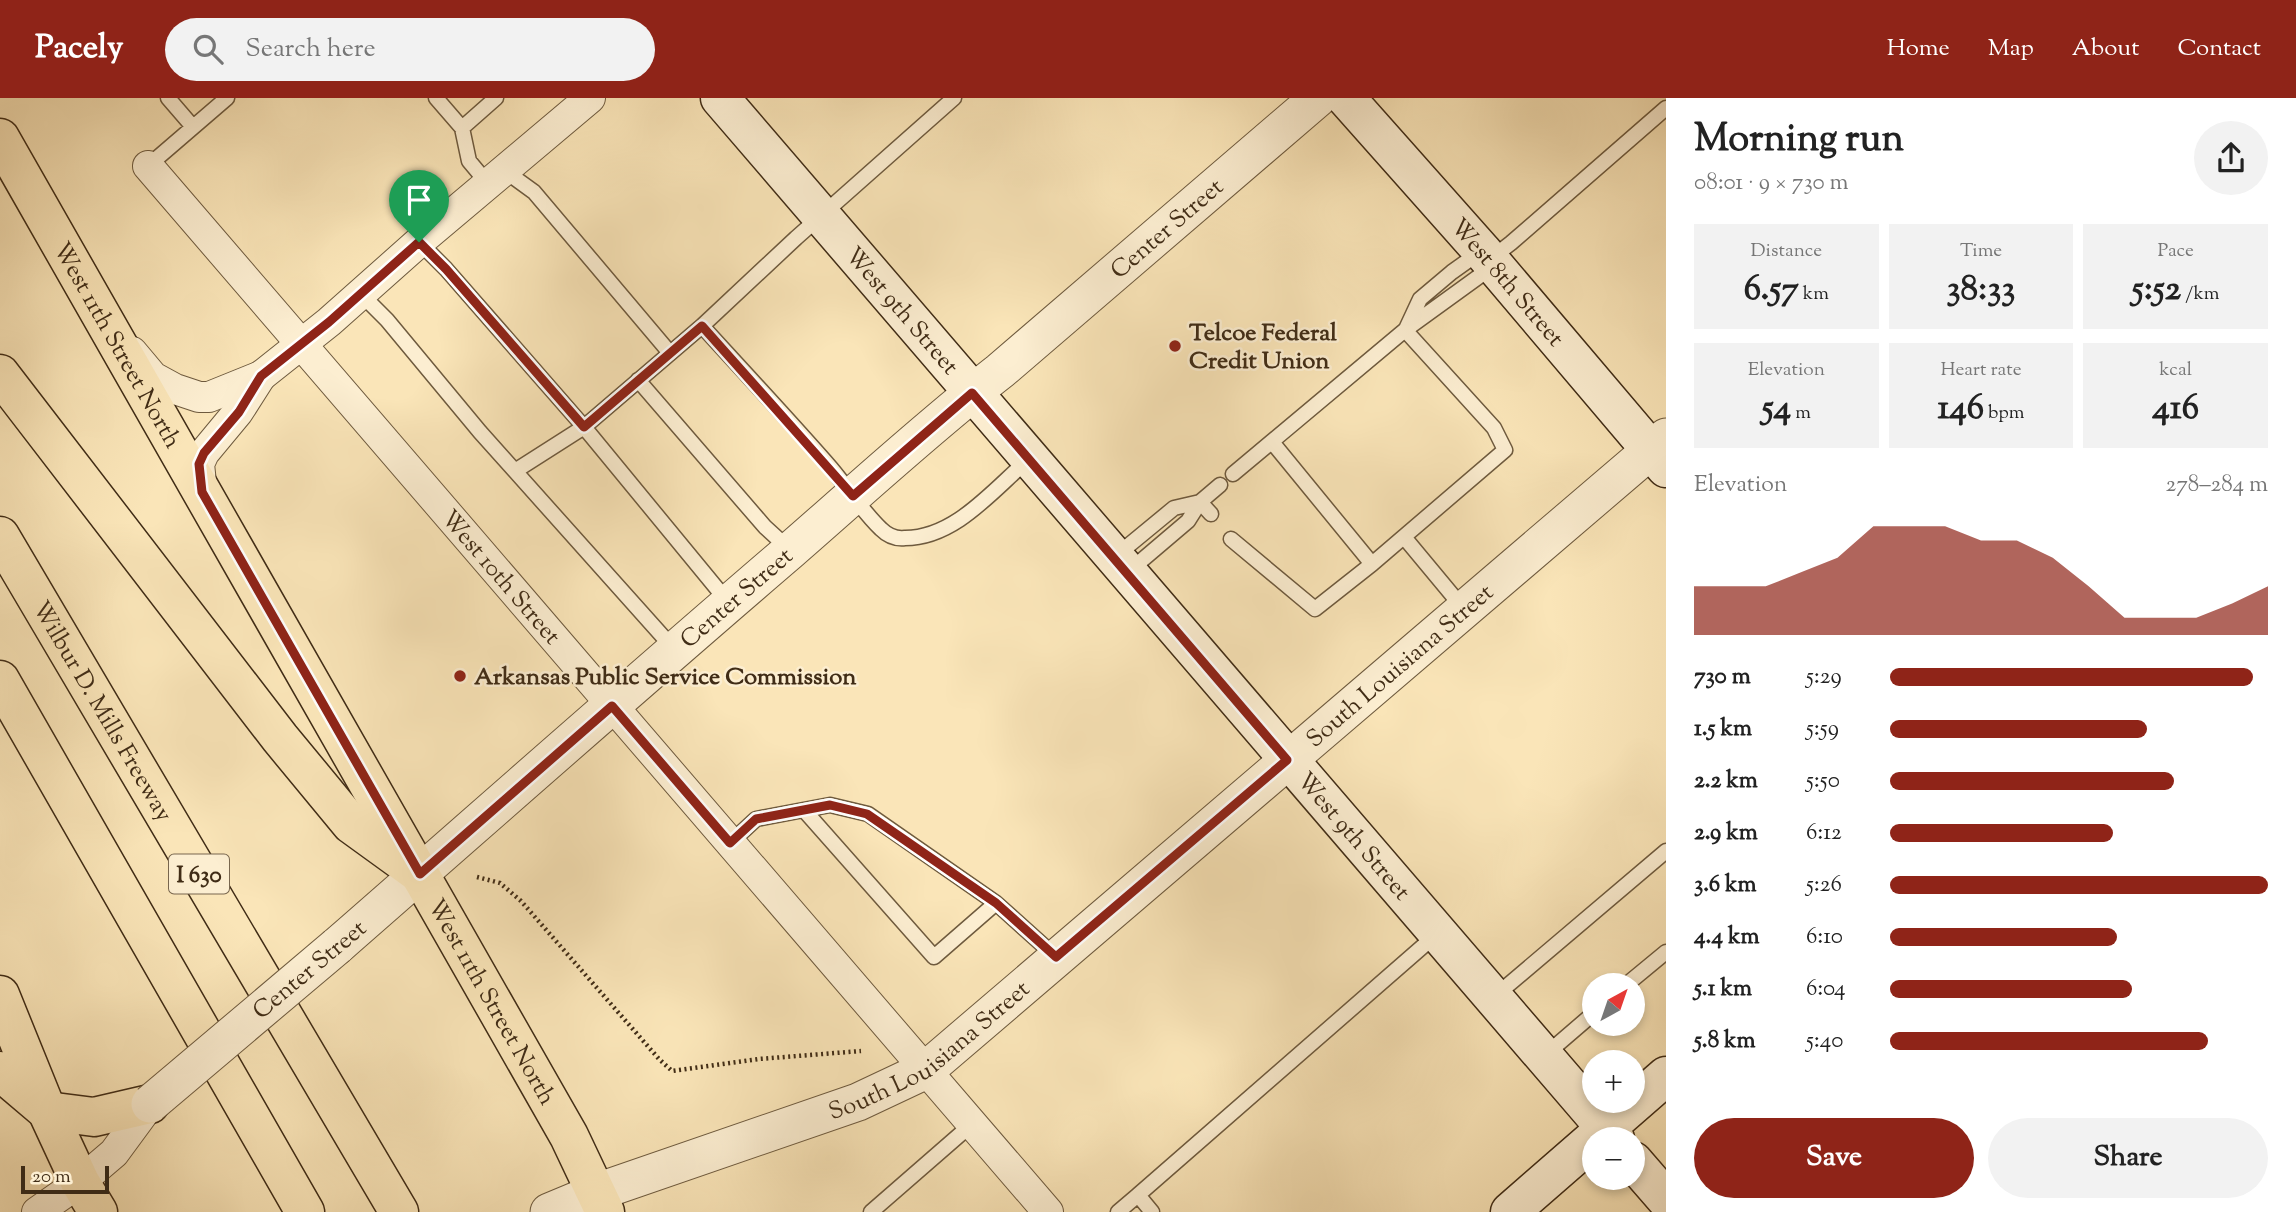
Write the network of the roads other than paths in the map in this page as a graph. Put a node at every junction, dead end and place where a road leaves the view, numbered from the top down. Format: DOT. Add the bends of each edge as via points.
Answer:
graph roads {
  1 [pos="227,98"];
  2 [pos="436,98"];
  3 [pos="496,98"];
  4 [pos="590,98"];
  5 [pos="720,98"];
  6 [pos="954,98"];
  7 [pos="1318,98"];
  8 [pos="1346,98"];
  9 [pos="175,100"];
  10 [pos="1666,108"];
  11 [pos="193,127"];
  12 [pos="462,128"];
  13 [pos="0,138"];
  14 [pos="148,166"];
  15 [pos="497,178"];
  16 [pos="822,217"];
  17 [pos="419,242"];
  18 [pos="1488,259"];
  19 [pos="361,294"];
  20 [pos="103,318"];
  21 [pos="702,326"];
  22 [pos="1405,330"];
  23 [pos="302,345"];
  24 [pos="670,353"];
  25 [pos="0,374"];
  26 [pos="261,376"];
  27 [pos="638,380"];
  28 [pos="972,393"];
  29 [pos="584,427"];
  30 [pos="1272,442"];
  31 [pos="1661,451"];
  32 [pos="1029,459"];
  33 [pos="515,471"];
  34 [pos="1233,474"];
  35 [pos="1220,485"];
  36 [pos="202,492"];
  37 [pos="853,496"];
  38 [pos="1199,502"];
  39 [pos="1211,514"];
  40 [pos="0,536"];
  41 [pos="1404,537"];
  42 [pos="1231,539"];
  43 [pos="790,550"];
  44 [pos="1371,564"];
  45 [pos="1120,566"];
  46 [pos="729,603"];
  47 [pos="1464,609"];
  48 [pos="674,649"];
  49 [pos="0,680"];
  50 [pos="612,706"];
  51 [pos="1287,760"];
  52 [pos="804,810"];
  53 [pos="730,843"];
  54 [pos="1666,851"];
  55 [pos="420,874"];
  56 [pos="996,903"];
  57 [pos="1437,934"];
  58 [pos="1666,951"];
  59 [pos="1056,957"];
  60 [pos="1640,973"];
  61 [pos="0,995"];
  62 [pos="1493,998"];
  63 [pos="1582,1023"];
  64 [pos="1543,1057"];
  65 [pos="926,1070"];
  66 [pos="0,1071"];
  67 [pos="1666,1076"];
  68 [pos="150,1104"];
  69 [pos="47,1111"];
  70 [pos="972,1124"];
  71 [pos="1604,1127"];
  72 [pos="1617,1127"];
  73 [pos="1582,1156"];
  74 [pos="1645,1175"];
  75 [pos="1138,1195"];
  76 [pos="89,1197"];
  77 [pos="1666,1199"];
  78 [pos="601,1202"];
  79 [pos="37,1212"];
  80 [pos="305,1212"];
  81 [pos="399,1212"];
  82 [pos="549,1212"];
  83 [pos="871,1212"];
  84 [pos="1048,1212"];
  85 [pos="1118,1212"];
  86 [pos="1152,1212"];
  87 [pos="1510,1212"];
  1 -- 11 [label="lane"];
  2 -- 12 [label="lane"];
  3 -- 12 [label="lane"];
  4 -- 15 [label="street"];
  5 -- 16 [label="main road, West 9th Street"];
  6 -- 16 [label="lane"];
  7 -- 28 [label="street, Center Street"];
  8 -- 18 [label="main road, West 8th Street"];
  9 -- 11 [label="lane"];
  10 -- 18 [label="lane"];
  11 -- 14 [label="lane"];
  12 -- 15 [label="lane" via="469,161"];
  13 -- 20 [label="main road, West 11th Street North"];
  14 -- 23 [label="street, West 10th Street"];
  15 -- 17 [label="street"];
  15 -- 24 [label="lane" via="534,192"];
  16 -- 21 [label="lane"];
  16 -- 28 [label="main road, West 9th Street"];
  17 -- 19 [label="street"];
  17 -- 29 [label="lane"];
  18 -- 22 [label="lane"];
  18 -- 31 [label="main road, West 8th Street"];
  19 -- 23 [label="street"];
  19 -- 33 [label="lane"];
  20 -- 26 [label="street" via="153,377 175,389 209,397"];
  20 -- 36 [label="main road, West 11th Street North"];
  21 -- 24 [label="lane"];
  21 -- 37 [label="lane"];
  22 -- 30 [label="lane"];
  22 -- 41 [label="lane" via="1494,428 1505,450"];
  23 -- 26 [label="street"];
  23 -- 50 [label="street, West 10th Street"];
  24 -- 27 [label="lane"];
  25 -- 55 [label="main road" via="351,824"];
  26 -- 36 [label="street" via="239,412 204,453 199,464"];
  27 -- 29 [label="lane"];
  27 -- 43 [label="lane"];
  28 -- 32 [label="main road, West 9th Street"];
  28 -- 37 [label="street, Center Street"];
  29 -- 33 [label="lane"];
  29 -- 46 [label="lane"];
  30 -- 34 [label="lane"];
  30 -- 44 [label="lane"];
  31 -- 47 [label="street, South Louisiana Street"];
  32 -- 37 [label="lane" via="954,523 922,535 892,537"];
  32 -- 45 [label="main road, West 9th Street"];
  33 -- 48 [label="lane"];
  35 -- 38 [label="lane"];
  36 -- 55 [label="main road, West 11th Street North"];
  37 -- 43 [label="street, Center Street"];
  38 -- 39 [label="lane"];
  38 -- 45 [label="lane" via="1188,521"];
  38 -- 45 [label="lane" via="1174,509"];
  40 -- 81 [label="main road, Wilbur D. Mills Freeway / I 630"];
  41 -- 44 [label="lane"];
  41 -- 47 [label="lane"];
  42 -- 44 [label="lane" via="1315,609"];
  43 -- 46 [label="street, Center Street"];
  45 -- 51 [label="main road, West 9th Street"];
  46 -- 48 [label="street, Center Street"];
  47 -- 51 [label="street, South Louisiana Street"];
  48 -- 50 [label="street, Center Street"];
  49 -- 80 [label="main road"];
  50 -- 53 [label="street, West 10th Street"];
  50 -- 55 [label="street, Center Street"];
  51 -- 57 [label="main road, West 9th Street"];
  51 -- 59 [label="street, South Louisiana Street"];
  52 -- 53 [label="lane" via="756,819"];
  52 -- 56 [label="lane" via="830,805 867,814"];
  52 -- 56 [label="lane" via="934,957"];
  53 -- 65 [label="street, West 10th Street"];
  54 -- 62 [label="lane"];
  55 -- 68 [label="street, Center Street, bridge"];
  55 -- 78 [label="main road, West 11th Street North" via="569,1136"];
  56 -- 59 [label="lane"];
  57 -- 62 [label="main road, West 9th Street"];
  57 -- 75 [label="lane"];
  58 -- 60 [label="lane"];
  59 -- 65 [label="street, South Louisiana Street"];
  61 -- 69 [label="main road"];
  62 -- 64 [label="main road, West 9th Street"];
  63 -- 64 [label="lane"];
  64 -- 71 [label="main road, West 9th Street"];
  65 -- 70 [label="street, West 10th Street"];
  65 -- 78 [label="street, South Louisiana Street" via="859,1102"];
  66 -- 69 [label="main road"];
  67 -- 72 [label="main road"];
  68 -- 69 [label="main road" via="94,1117"];
  68 -- 76 [label="street, Center Street"];
  69 -- 76 [label="main road"];
  70 -- 83 [label="lane"];
  70 -- 84 [label="street, West 10th Street"];
  73 -- 87 [label="main road"];
  74 -- 77 [label="main road"];
  75 -- 85 [label="lane"];
  75 -- 86 [label="lane"];
  76 -- 79 [label="street, Center Street"];
  78 -- 82 [label="street, South Louisiana Street"];
}
